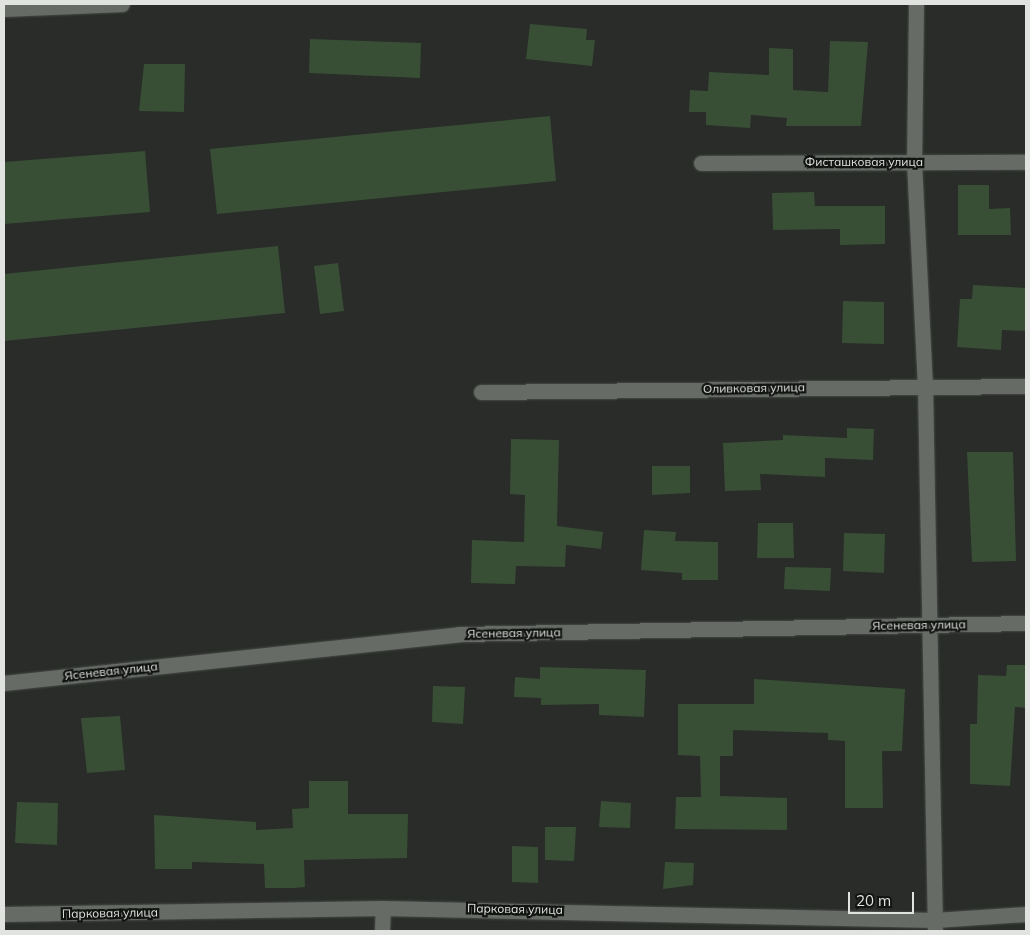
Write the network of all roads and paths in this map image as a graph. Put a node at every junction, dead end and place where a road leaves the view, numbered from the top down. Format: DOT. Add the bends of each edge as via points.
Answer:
graph roads {
  1 [pos="122,4"];
  2 [pos="916,4"];
  3 [pos="4,9"];
  4 [pos="914,162"];
  5 [pos="1026,162"];
  6 [pos="701,163"];
  7 [pos="924,385"];
  8 [pos="1026,386"];
  9 [pos="481,392"];
  10 [pos="1026,624"];
  11 [pos="927,625"];
  12 [pos="4,683"];
  13 [pos="383,908"];
  14 [pos="4,914"];
  15 [pos="1026,914"];
  16 [pos="935,926"];
  17 [pos="382,931"];
  1 -- 3 [label="street"];
  2 -- 4 [label="street"];
  4 -- 5 [label="street, Фисташковая улица"];
  4 -- 6 [label="street, Фисташковая улица"];
  4 -- 7 [label="street"];
  7 -- 8 [label="street, Оливковая улица"];
  7 -- 9 [label="street, Оливковая улица"];
  7 -- 11 [label="street"];
  10 -- 11 [label="street, Ясеневая улица"];
  11 -- 12 [label="street, Ясеневая улица" via="458,634"];
  11 -- 16 [label="street"];
  13 -- 14 [label="street, Парковая улица"];
  13 -- 16 [label="street, Парковая улица"];
  13 -- 17 [label="street"];
  15 -- 16 [label="street, Парковая улица"];
}
